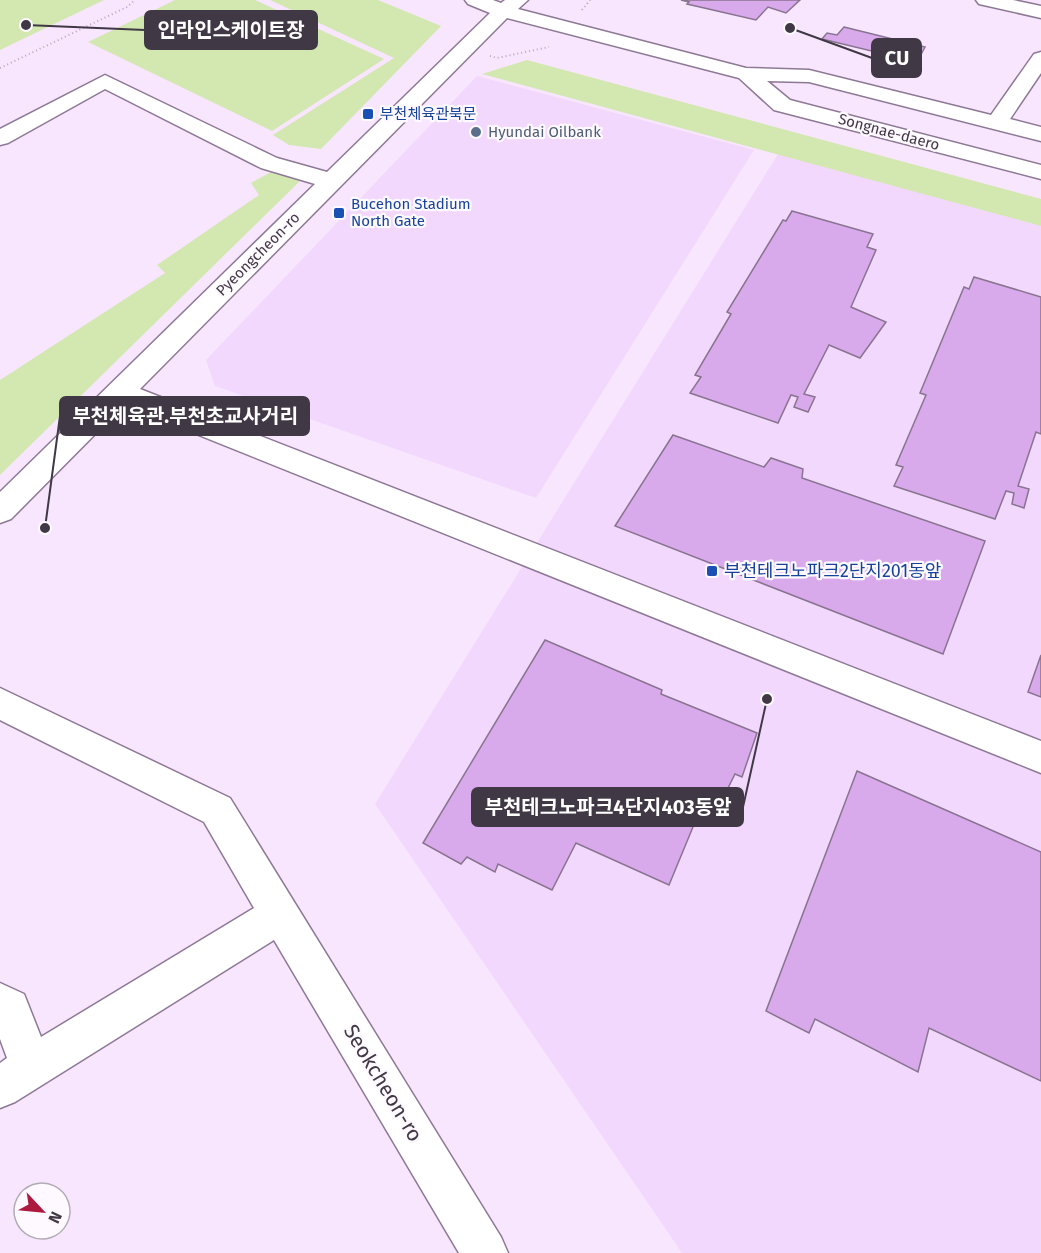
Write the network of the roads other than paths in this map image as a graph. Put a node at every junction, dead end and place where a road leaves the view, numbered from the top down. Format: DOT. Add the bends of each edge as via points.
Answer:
graph roads {
  1 [pos="476,0"];
  2 [pos="986,0"];
  3 [pos="511,5"];
  4 [pos="1041,12"];
  5 [pos="1041,58"];
  6 [pos="746,74"];
  7 [pos="996,123"];
  8 [pos="1041,134"];
  9 [pos="0,138"];
  10 [pos="1041,172"];
  11 [pos="332,181"];
  12 [pos="120,392"];
  13 [pos="0,511"];
  14 [pos="0,704"];
  15 [pos="1041,757"];
  16 [pos="280,914"];
  17 [pos="0,1004"];
  18 [pos="16,1077"];
  19 [pos="477,1249"];
  1 -- 3 [label="street, Songnae-daero"];
  2 -- 4 [label="street"];
  3 -- 6 [label="street, Songnae-daero" via="567,29"];
  3 -- 11 [label="street, Pyeongcheon-ro"];
  5 -- 7 [label="street"];
  6 -- 7 [label="street, Songnae-daero" via="809,76"];
  6 -- 10 [label="street, Songnae-daero" via="782,105"];
  7 -- 8 [label="street, Songnae-daero"];
  9 -- 11 [label="street" via="105,81 269,163"];
  11 -- 12 [label="street, Pyeongcheon-ro"];
  12 -- 13 [label="street, Pyeongcheon-ro"];
  12 -- 15 [label="street"];
  14 -- 16 [label="street, Seokcheon-ro" via="217,810"];
  16 -- 18 [label="street"];
  16 -- 19 [label="street, Seokcheon-ro"];
  17 -- 18 [label="street" via="9,1009"];
}
